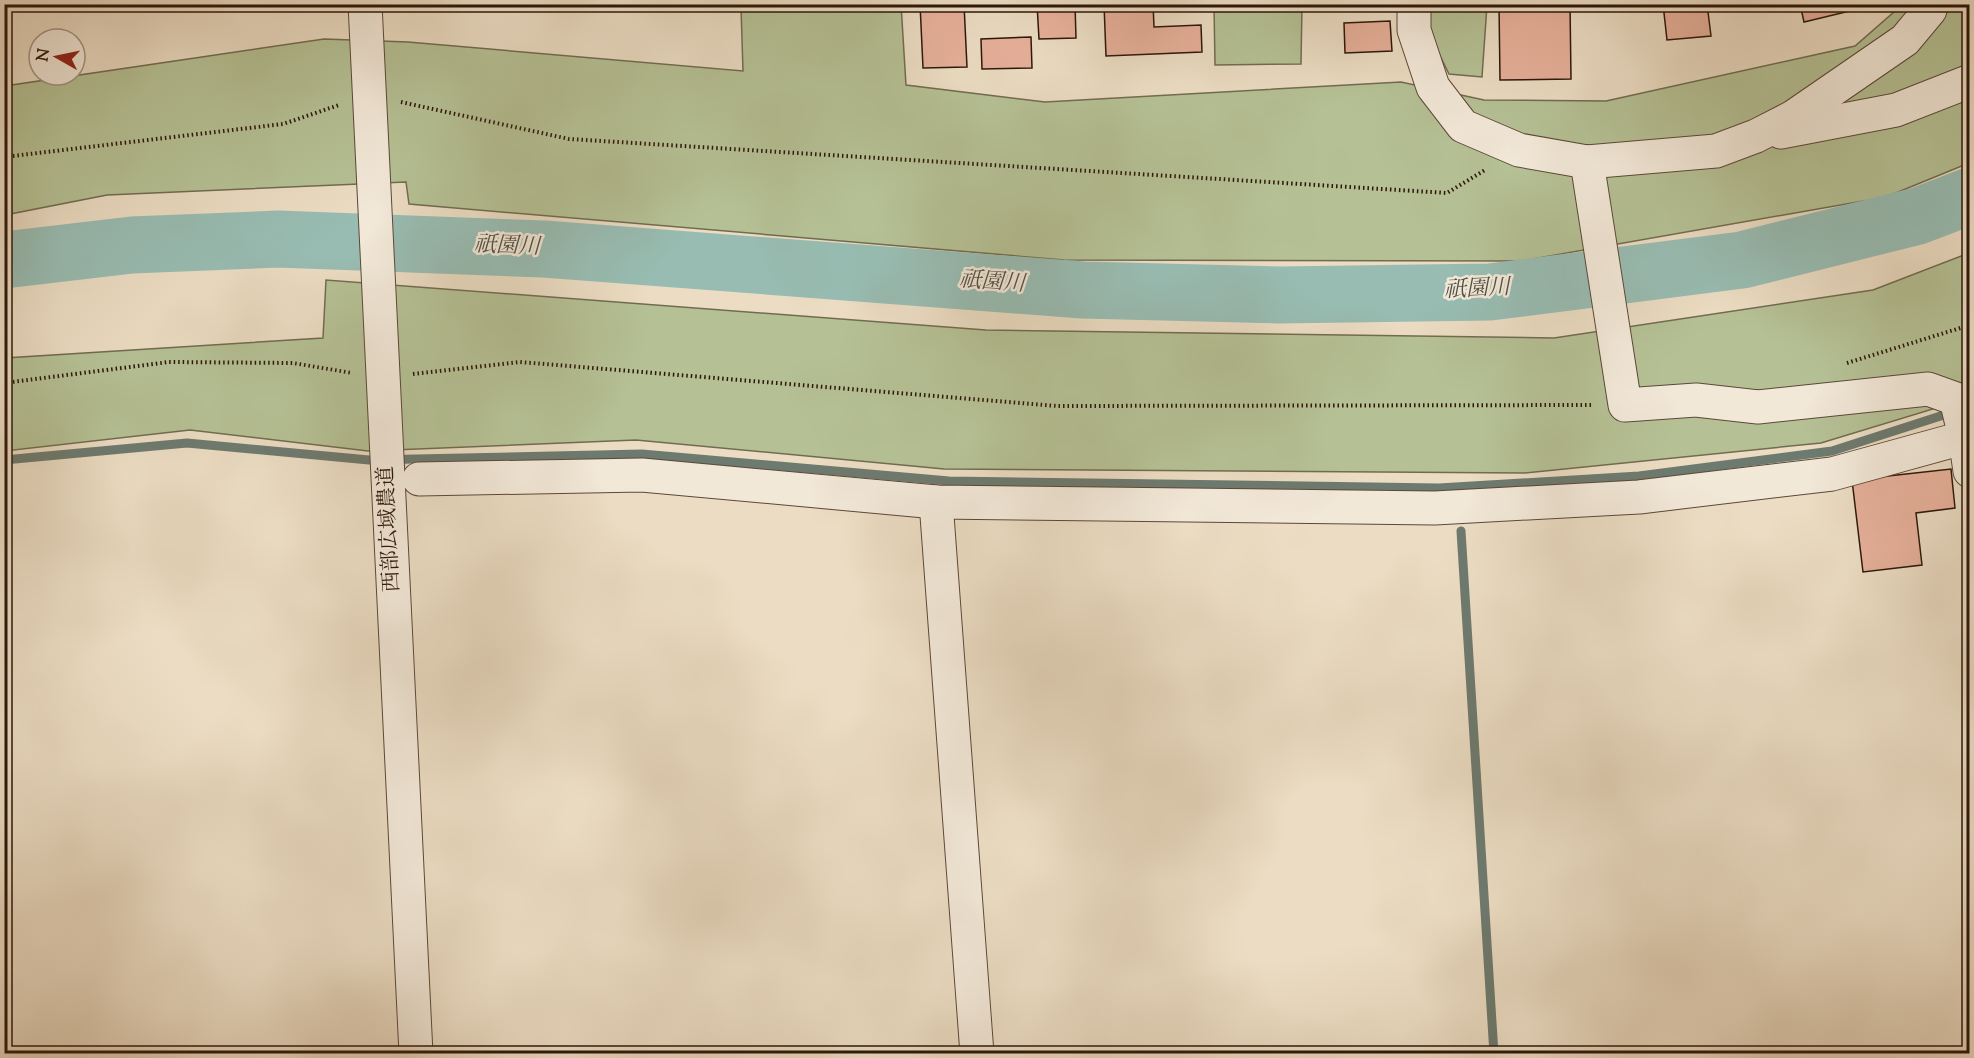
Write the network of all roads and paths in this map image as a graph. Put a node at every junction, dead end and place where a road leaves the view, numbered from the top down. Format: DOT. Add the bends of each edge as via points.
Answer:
graph roads {
  1 [pos="364,4"];
  2 [pos="1414,4"];
  3 [pos="1931,4"];
  4 [pos="1970,81"];
  5 [pos="369,94"];
  6 [pos="1756,136"];
  7 [pos="1520,150"];
  8 [pos="4,157"];
  9 [pos="1587,162"];
  10 [pos="382,378"];
  11 [pos="4,382"];
  12 [pos="1625,405"];
  13 [pos="1967,436"];
  14 [pos="1970,471"];
  15 [pos="419,478"];
  16 [pos="936,502"];
  17 [pos="416,1053"];
  18 [pos="977,1053"];
  1 -- 5 [label="street, 西部広域農道"];
  2 -- 7 [label="street" via="1414,30 1433,87 1463,126"];
  3 -- 6 [label="street" via="1905,40 1793,117"];
  4 -- 6 [label="street" via="1896,110"];
  5 -- 7 [label="path" via="569,139 1447,193"];
  5 -- 8 [label="path" via="283,124"];
  5 -- 10 [label="street, 西部広域農道"];
  6 -- 9 [label="street" via="1716,151"];
  7 -- 9 [label="street"];
  9 -- 12 [label="street"];
  10 -- 11 [label="path" via="292,363 168,362"];
  10 -- 12 [label="path" via="520,362 1057,406"];
  10 -- 17 [label="street, 西部広域農道"];
  12 -- 13 [label="street" via="1696,400 1758,407 1928,389 1956,399"];
  13 -- 14 [label="street"];
  13 -- 16 [label="street" via="1832,474 1639,497 1435,508"];
  15 -- 16 [label="street" via="642,476"];
  16 -- 18 [label="street"];
}
